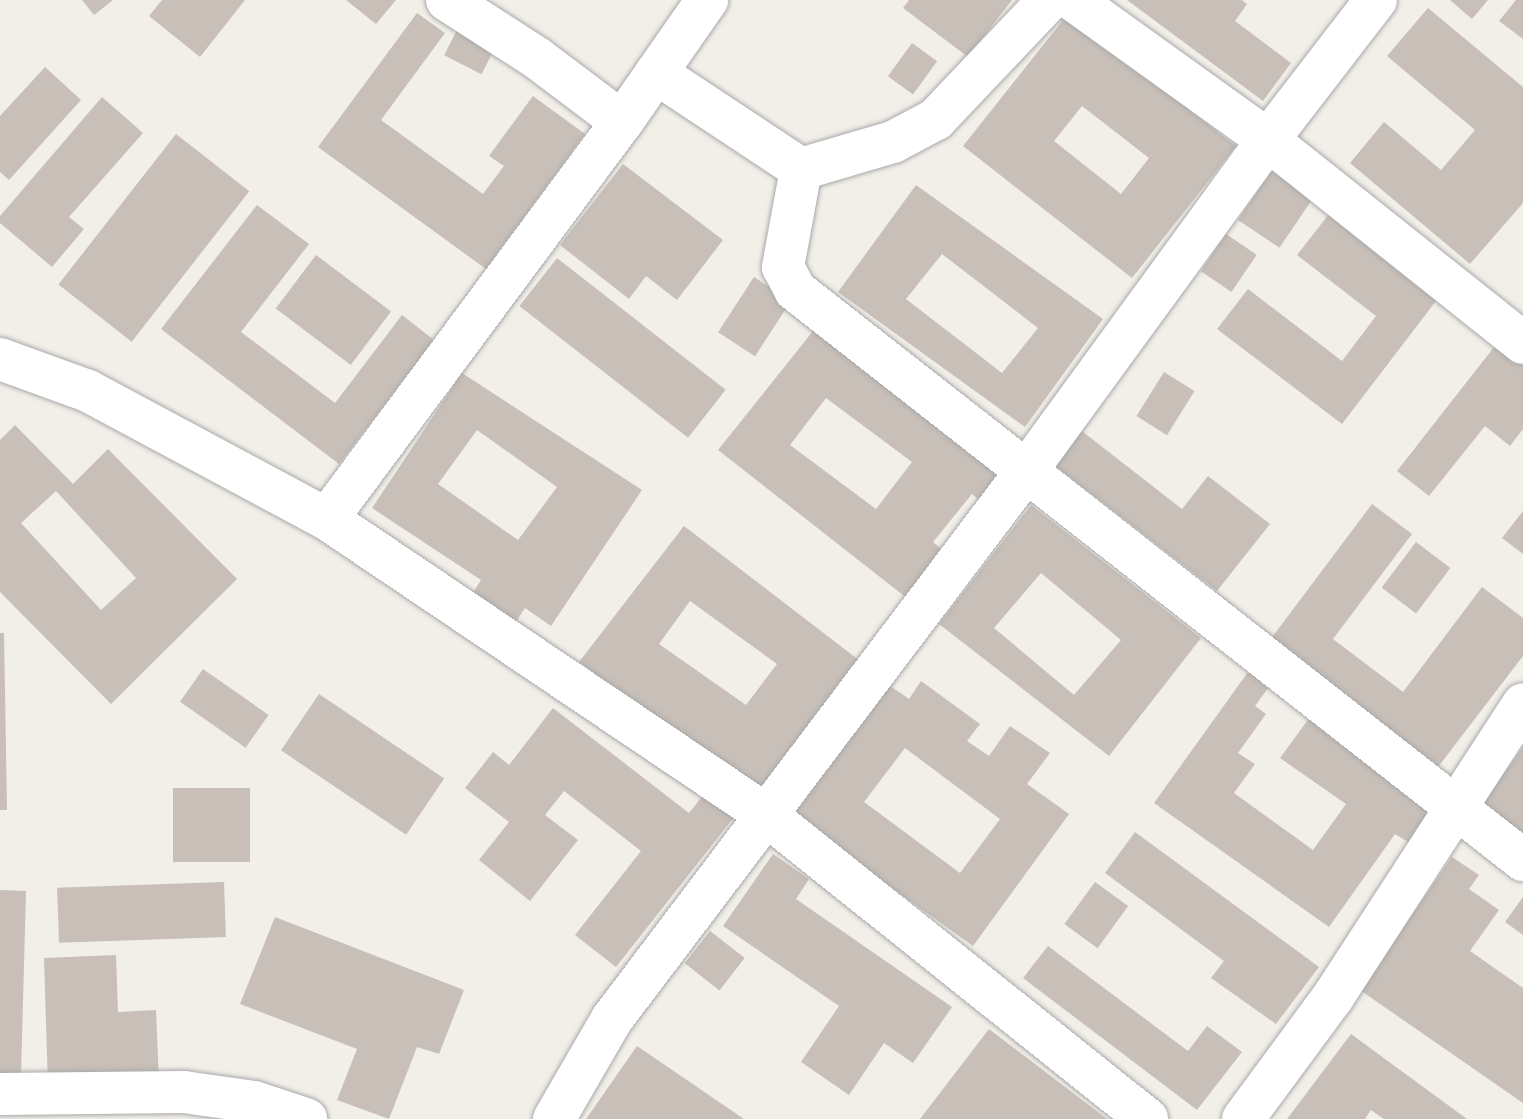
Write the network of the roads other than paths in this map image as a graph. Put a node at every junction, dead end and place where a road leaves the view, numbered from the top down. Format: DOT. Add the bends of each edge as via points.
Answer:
graph roads {
  1 [pos="447,0"];
  2 [pos="707,0"];
  3 [pos="1049,0"];
  4 [pos="1073,0"];
  5 [pos="1376,0"];
  6 [pos="656,73"];
  7 [pos="622,122"];
  8 [pos="1268,140"];
  9 [pos="801,169"];
  10 [pos="1523,343"];
  11 [pos="0,359"];
  12 [pos="1028,469"];
  13 [pos="327,519"];
  14 [pos="1523,704"];
  15 [pos="1459,808"];
  16 [pos="765,814"];
  17 [pos="1523,860"];
  18 [pos="0,1094"];
  19 [pos="306,1119"];
  20 [pos="554,1119"];
  21 [pos="1147,1119"];
  22 [pos="1243,1119"];
  1 -- 7 [label="street"];
  2 -- 6 [label="street"];
  3 -- 9 [label="street" via="936,119 893,142"];
  4 -- 8 [label="street"];
  5 -- 8 [label="street"];
  6 -- 7 [label="street"];
  6 -- 9 [label="street"];
  7 -- 13 [label="street"];
  8 -- 10 [label="street"];
  8 -- 12 [label="street"];
  9 -- 12 [label="street" via="783,267 795,290"];
  11 -- 13 [label="street" via="88,391"];
  12 -- 15 [label="street" via="1209,617"];
  12 -- 16 [label="street"];
  13 -- 16 [label="street"];
  14 -- 15 [label="street"];
  15 -- 17 [label="street"];
  15 -- 22 [label="street" via="1333,997"];
  16 -- 20 [label="street" via="612,1019"];
  16 -- 21 [label="street"];
  18 -- 19 [label="street" via="184,1092 254,1102"];
}
